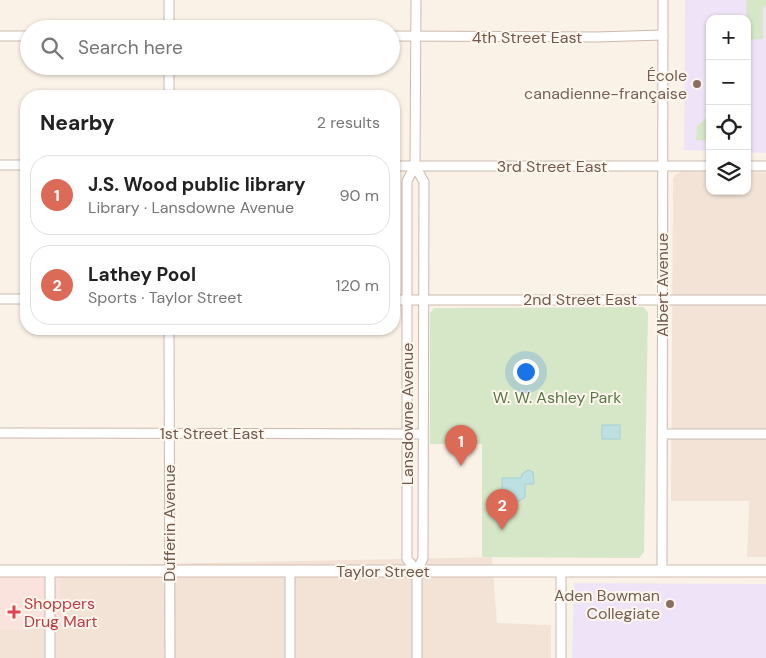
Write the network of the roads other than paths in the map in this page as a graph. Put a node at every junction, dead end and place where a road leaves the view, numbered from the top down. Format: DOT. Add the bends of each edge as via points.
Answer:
graph roads {
  1 [pos="169,0"];
  2 [pos="416,0"];
  3 [pos="663,0"];
  4 [pos="169,20"];
  5 [pos="663,35"];
  6 [pos="0,36"];
  7 [pos="20,36"];
  8 [pos="400,36"];
  9 [pos="416,36"];
  10 [pos="169,75"];
  11 [pos="169,90"];
  12 [pos="0,165"];
  13 [pos="20,165"];
  14 [pos="400,166"];
  15 [pos="415,166"];
  16 [pos="662,166"];
  17 [pos="706,166"];
  18 [pos="751,166"];
  19 [pos="766,166"];
  20 [pos="0,299"];
  21 [pos="20,299"];
  22 [pos="662,299"];
  23 [pos="400,300"];
  24 [pos="407,300"];
  25 [pos="423,300"];
  26 [pos="766,300"];
  27 [pos="169,335"];
  28 [pos="0,433"];
  29 [pos="170,433"];
  30 [pos="407,433"];
  31 [pos="423,434"];
  32 [pos="663,434"];
  33 [pos="766,434"];
  34 [pos="0,571"];
  35 [pos="50,571"];
  36 [pos="169,571"];
  37 [pos="290,571"];
  38 [pos="417,571"];
  39 [pos="561,571"];
  40 [pos="662,571"];
  41 [pos="766,571"];
  42 [pos="50,658"];
  43 [pos="170,658"];
  44 [pos="290,658"];
  45 [pos="417,658"];
  46 [pos="561,658"];
  1 -- 4 [label="street"];
  2 -- 9 [label="street, Lansdowne Avenue"];
  3 -- 5 [label="street, Albert Avenue"];
  5 -- 9 [label="street, 4th Street East"];
  5 -- 16 [label="street, Albert Avenue"];
  6 -- 7 [label="street"];
  8 -- 9 [label="street, 4th Street East"];
  9 -- 15 [label="street, Lansdowne Avenue"];
  10 -- 11 [label="street"];
  12 -- 13 [label="street"];
  14 -- 15 [label="street, 3rd Street East"];
  15 -- 16 [label="street, 3rd Street East"];
  15 -- 24 [label="street, Lansdowne Avenue" via="407,181"];
  15 -- 25 [label="street, Lansdowne Avenue" via="424,182"];
  16 -- 17 [label="street, 3rd Street East"];
  16 -- 22 [label="street, Albert Avenue"];
  18 -- 19 [label="street"];
  20 -- 21 [label="street"];
  22 -- 25 [label="street, 2nd Street East"];
  22 -- 26 [label="street, 2nd Street East"];
  22 -- 32 [label="street, Albert Avenue"];
  23 -- 24 [label="street, 2nd Street East"];
  24 -- 25 [label="street, 2nd Street East"];
  24 -- 30 [label="street, Lansdowne Avenue"];
  25 -- 31 [label="street, Lansdowne Avenue"];
  27 -- 29 [label="street, Dufferin Avenue"];
  28 -- 29 [label="street, 1st Street East"];
  29 -- 30 [label="street, 1st Street East"];
  29 -- 36 [label="street, Dufferin Avenue"];
  30 -- 31 [label="street, 1st Street East"];
  30 -- 38 [label="street, Lansdowne Avenue" via="407,559"];
  31 -- 38 [label="street, Lansdowne Avenue" via="423,558"];
  32 -- 33 [label="street"];
  32 -- 40 [label="street, Albert Avenue"];
  34 -- 35 [label="main road, Taylor Street"];
  35 -- 36 [label="main road, Taylor Street"];
  35 -- 42 [label="street"];
  36 -- 37 [label="main road, Taylor Street"];
  36 -- 43 [label="street, Dufferin Avenue"];
  37 -- 38 [label="main road, Taylor Street"];
  37 -- 44 [label="street"];
  38 -- 39 [label="main road, Taylor Street"];
  38 -- 45 [label="street, Lansdowne Avenue"];
  39 -- 40 [label="main road, Taylor Street"];
  39 -- 46 [label="street"];
  40 -- 41 [label="main road, Taylor Street"];
}
